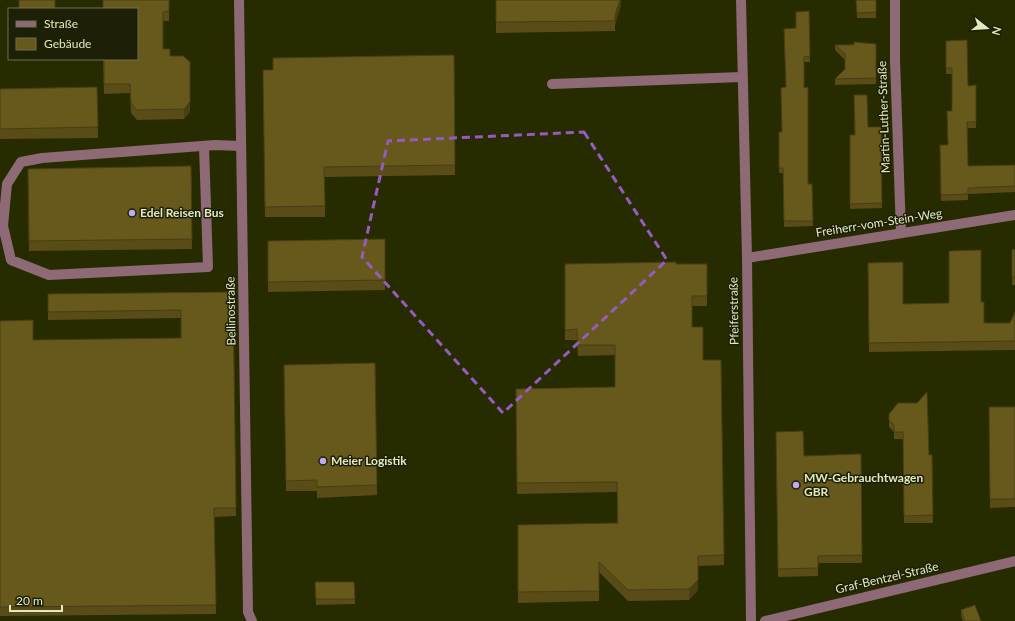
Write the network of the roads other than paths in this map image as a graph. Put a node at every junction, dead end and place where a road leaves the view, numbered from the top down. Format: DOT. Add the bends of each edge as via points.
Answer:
graph roads {
  1 [pos="239,0"];
  2 [pos="740,0"];
  3 [pos="896,0"];
  4 [pos="742,77"];
  5 [pos="552,84"];
  6 [pos="204,146"];
  7 [pos="241,146"];
  8 [pos="1015,215"];
  9 [pos="902,233"];
  10 [pos="747,258"];
  11 [pos="1015,561"];
  12 [pos="252,621"];
  13 [pos="751,621"];
  14 [pos="765,621"];
  1 -- 7 [label="street, Bellinostraße"];
  2 -- 4 [label="street, Pfeiferstraße"];
  3 -- 9 [label="street, Martin-Luther-Straße" via="895,60"];
  4 -- 5 [label="street"];
  4 -- 10 [label="street, Pfeiferstraße"];
  6 -- 6 [label="street" via="42,158 21,162 7,184 3,226 11,260 48,275 208,267"];
  6 -- 7 [label="street"];
  7 -- 12 [label="street, Bellinostraße" via="248,612"];
  8 -- 9 [label="street, Freiherr-vom-Stein-Weg"];
  9 -- 10 [label="street, Freiherr-vom-Stein-Weg"];
  10 -- 13 [label="street, Pfeiferstraße"];
  11 -- 14 [label="street, Graf-Bentzel-Straße"];
}
